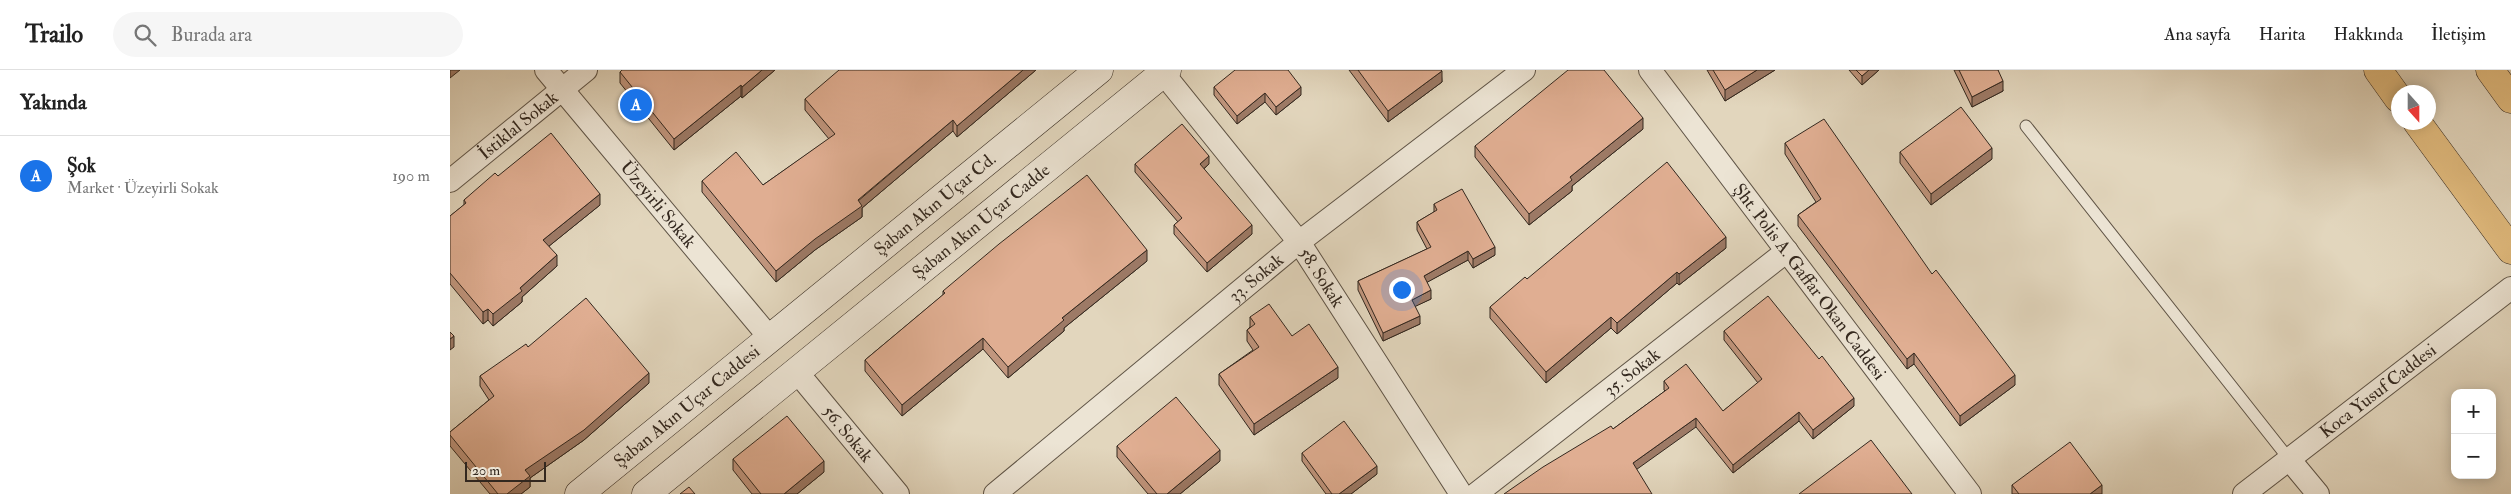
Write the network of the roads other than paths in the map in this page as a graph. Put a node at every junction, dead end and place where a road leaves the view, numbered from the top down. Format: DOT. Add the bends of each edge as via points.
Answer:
graph roads {
  1 [pos="546,70"];
  2 [pos="586,70"];
  3 [pos="1099,70"];
  4 [pos="1524,70"];
  5 [pos="1650,70"];
  6 [pos="2378,70"];
  7 [pos="2490,70"];
  8 [pos="1165,72"];
  9 [pos="2391,88"];
  10 [pos="562,89"];
  11 [pos="2511,98"];
  12 [pos="2026,126"];
  13 [pos="2423,130"];
  14 [pos="450,181"];
  15 [pos="1299,242"];
  16 [pos="2511,250"];
  17 [pos="1787,251"];
  18 [pos="2511,288"];
  19 [pos="770,338"];
  20 [pos="797,372"];
  21 [pos="2289,459"];
  22 [pos="579,494"];
  23 [pos="646,494"];
  24 [pos="898,494"];
  25 [pos="994,494"];
  26 [pos="1461,494"];
  27 [pos="1476,494"];
  28 [pos="1970,494"];
  29 [pos="2244,494"];
  30 [pos="2318,494"];
  1 -- 10 [label="street, Üzeyirli Sokak"];
  2 -- 10 [label="street, İstiklal Sokak"];
  3 -- 19 [label="main road, Şaban Akın Uçar Cd."];
  4 -- 15 [label="street, 33. Sokak"];
  5 -- 17 [label="street, Şht. Polis A. Gaffar Okan Caddesi"];
  6 -- 9 [label="highway"];
  7 -- 11 [label="highway"];
  8 -- 15 [label="street, 58. Sokak"];
  8 -- 20 [label="main road, Şaban Akın Uçar Cadde"];
  10 -- 14 [label="street, İstiklal Sokak"];
  10 -- 19 [label="street, Üzeyirli Sokak"];
  12 -- 21 [label="lane"];
  13 -- 16 [label="highway"];
  15 -- 25 [label="street, 33. Sokak"];
  15 -- 26 [label="street, 58. Sokak"];
  17 -- 27 [label="street, 35. Sokak"];
  17 -- 28 [label="street, Şht. Polis A. Gaffar Okan Caddesi"];
  18 -- 21 [label="street, Koca Yusuf Caddesi"];
  19 -- 20 [label="main road"];
  19 -- 22 [label="main road, Şaban Akın Uçar Caddesi"];
  20 -- 23 [label="main road"];
  20 -- 24 [label="street, 56. Sokak"];
  21 -- 29 [label="street, Koca Yusuf Caddesi"];
  21 -- 30 [label="street"];
}
